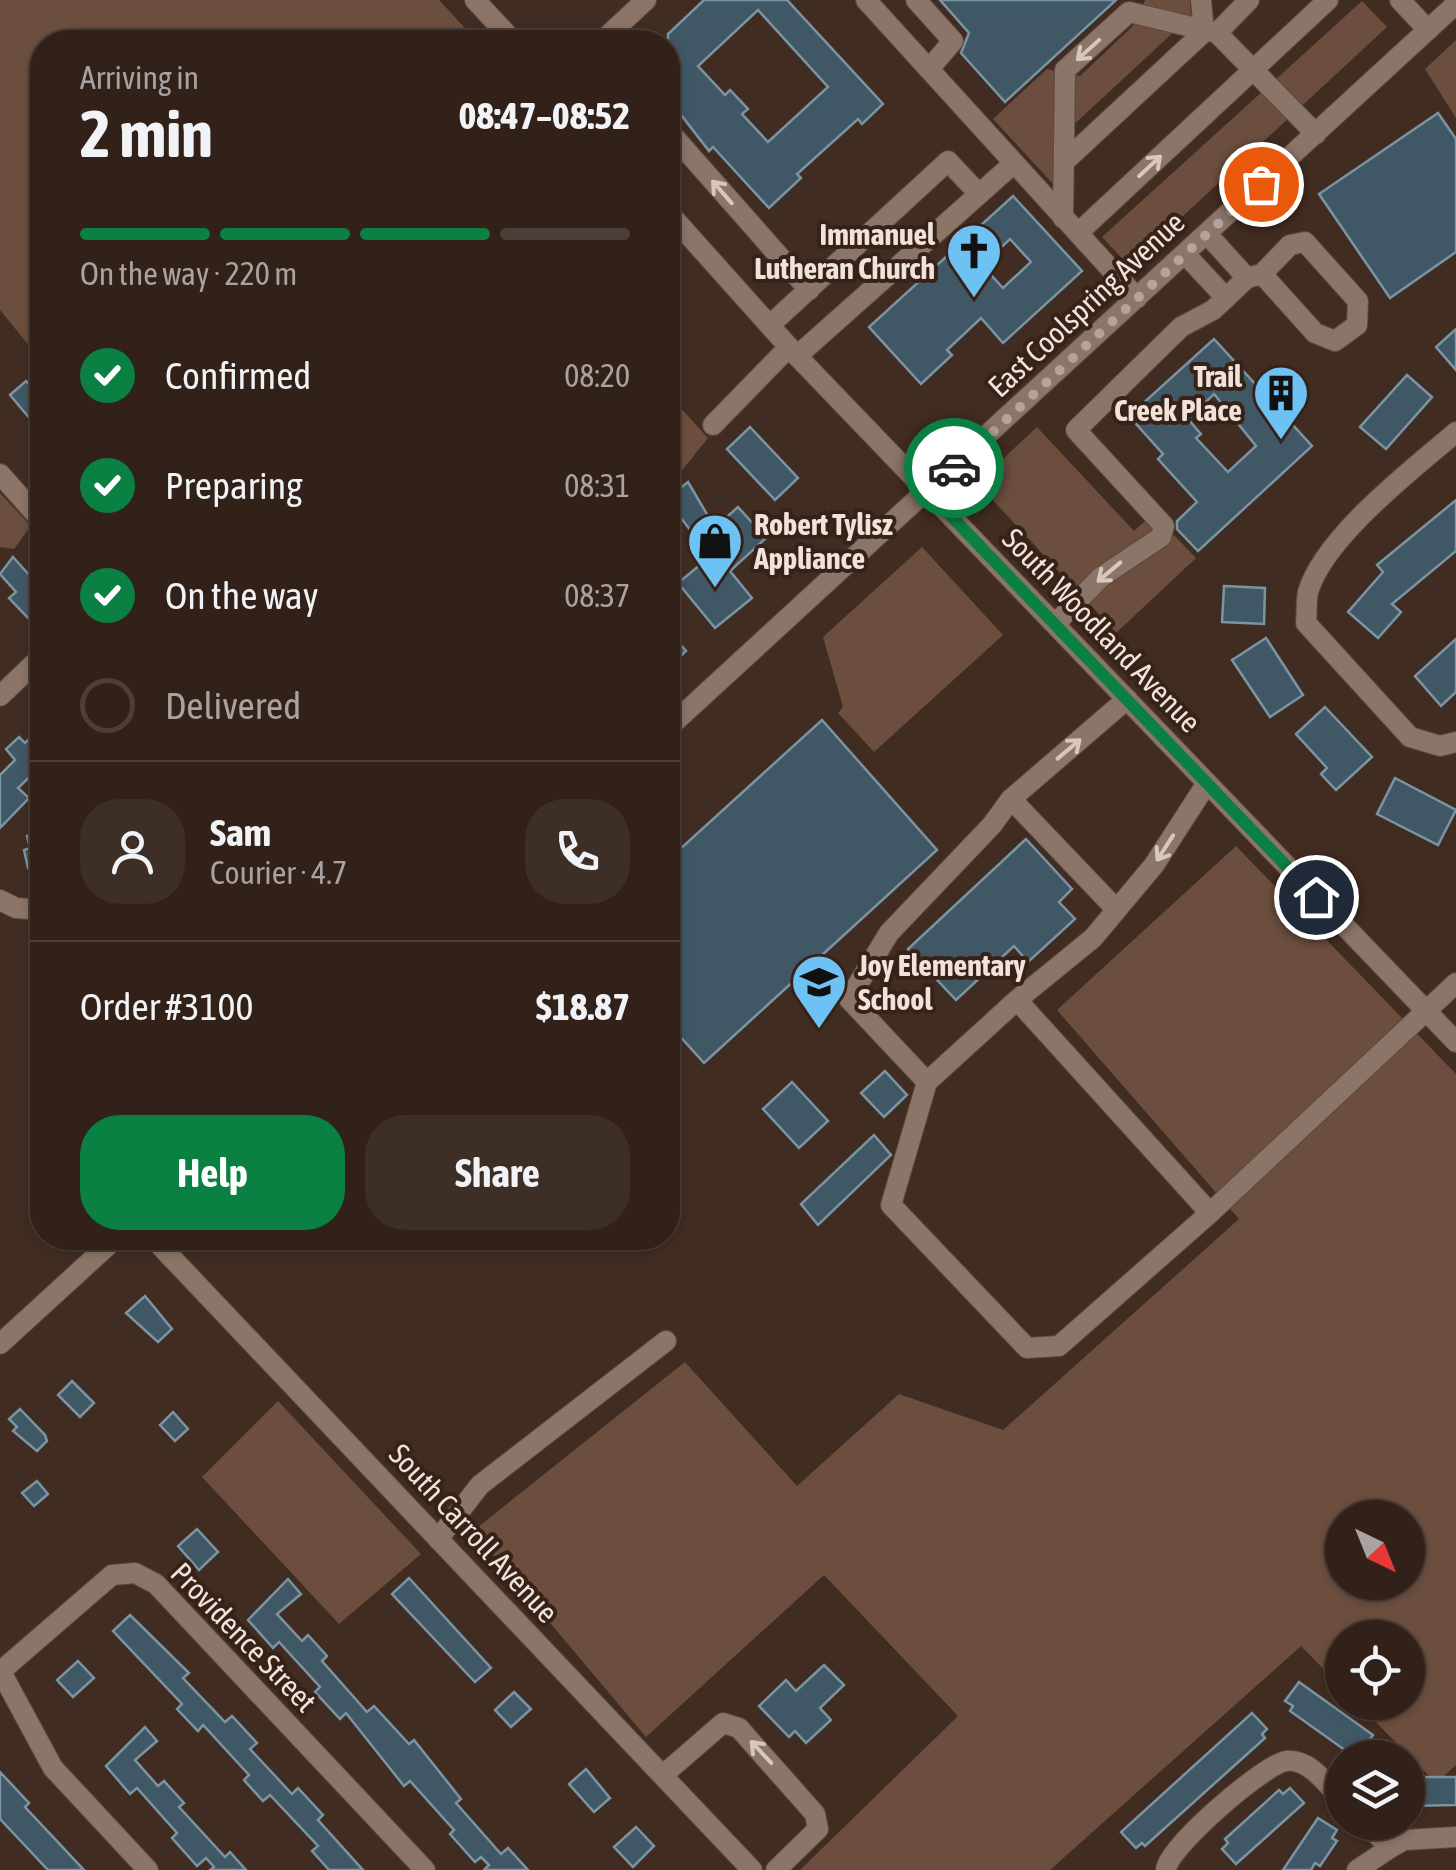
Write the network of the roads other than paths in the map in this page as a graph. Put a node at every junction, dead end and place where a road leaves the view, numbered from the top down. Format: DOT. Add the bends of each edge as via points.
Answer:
graph roads {
  1 [pos="474,0"];
  2 [pos="646,0"];
  3 [pos="866,0"];
  4 [pos="916,0"];
  5 [pos="1201,0"];
  6 [pos="1250,0"];
  7 [pos="1328,0"];
  8 [pos="1400,0"];
  9 [pos="1456,4"];
  10 [pos="503,30"];
  11 [pos="614,30"];
  12 [pos="1428,30"];
  13 [pos="1210,32"];
  14 [pos="929,68"];
  15 [pos="1252,71"];
  16 [pos="1316,134"];
  17 [pos="680,144"];
  18 [pos="1064,162"];
  19 [pos="1013,164"];
  20 [pos="980,194"];
  21 [pos="680,225"];
  22 [pos="1071,225"];
  23 [pos="1207,234"];
  24 [pos="1185,254"];
  25 [pos="1254,276"];
  26 [pos="809,290"];
  27 [pos="1137,298"];
  28 [pos="1226,298"];
  29 [pos="770,325"];
  30 [pos="793,351"];
  31 [pos="712,425"];
  32 [pos="1456,432"];
  33 [pos="0,474"];
  34 [pos="928,492"];
  35 [pos="30,508"];
  36 [pos="1054,624"];
  37 [pos="30,667"];
  38 [pos="0,696"];
  39 [pos="1127,699"];
  40 [pos="680,717"];
  41 [pos="1448,744"];
  42 [pos="1207,783"];
  43 [pos="1011,798"];
  44 [pos="0,900"];
  45 [pos="30,909"];
  46 [pos="1116,910"];
  47 [pos="1456,983"];
  48 [pos="1017,1000"];
  49 [pos="1426,1011"];
  50 [pos="1456,1042"];
  51 [pos="927,1082"];
  52 [pos="1210,1214"];
  53 [pos="103,1250"];
  54 [pos="164,1250"];
  55 [pos="666,1341"];
  56 [pos="0,1344"];
  57 [pos="438,1539"];
  58 [pos="0,1670"];
  59 [pos="663,1776"];
  60 [pos="1325,1783"];
  61 [pos="1456,1837"];
  62 [pos="1382,1840"];
  63 [pos="1390,1848"];
  64 [pos="148,1870"];
  65 [pos="424,1870"];
  66 [pos="752,1870"];
  67 [pos="776,1870"];
  68 [pos="1166,1870"];
  69 [pos="1357,1870"];
  1 -- 10 [label="street"];
  2 -- 11 [label="street"];
  3 -- 14 [label="street"];
  4 -- 14 [label="street" via="953,41"];
  5 -- 13 [label="street"];
  6 -- 13 [label="street"];
  7 -- 15 [label="street"];
  8 -- 12 [label="street"];
  9 -- 12 [label="street, East Coolspring Avenue"];
  12 -- 16 [label="street, East Coolspring Avenue"];
  13 -- 15 [label="street"];
  13 -- 18 [label="street"];
  13 -- 18 [label="street, one-way" via="1129,12 1065,70"];
  14 -- 19 [label="street"];
  15 -- 16 [label="street"];
  22 -- 15 [label="street, one-way"];
  16 -- 23 [label="street, East Coolspring Avenue"];
  26 -- 17 [label="street, one-way"];
  18 -- 22 [label="street"];
  19 -- 20 [label="street"];
  19 -- 22 [label="street"];
  20 -- 26 [label="street" via="948,161"];
  20 -- 30 [label="street"];
  21 -- 29 [label="street, South Woodland Avenue"];
  22 -- 27 [label="street"];
  23 -- 24 [label="street, East Coolspring Avenue"];
  23 -- 25 [label="street"];
  24 -- 27 [label="street, East Coolspring Avenue"];
  24 -- 28 [label="street"];
  25 -- 25 [label="street" via="1315,333 1335,341 1358,325 1358,301 1305,242"];
  25 -- 28 [label="street"];
  26 -- 29 [label="street"];
  27 -- 34 [label="street, East Coolspring Avenue"];
  28 -- 36 [label="street, one-way" via="1181,326 1076,430 1164,526 1161,537 1102,577"];
  29 -- 30 [label="street, South Woodland Avenue"];
  30 -- 31 [label="street"];
  30 -- 34 [label="street, South Woodland Avenue"];
  32 -- 41 [label="street" via="1373,504 1336,547 1308,591 1306,624 1410,737"];
  33 -- 35 [label="street"];
  34 -- 36 [label="street, South Woodland Avenue"];
  34 -- 40 [label="street, East Coolspring Avenue"];
  36 -- 39 [label="street, South Woodland Avenue"];
  37 -- 38 [label="street"];
  39 -- 42 [label="street, South Woodland Avenue"];
  43 -- 39 [label="street, one-way"];
  42 -- 46 [label="street, one-way" via="1154,866"];
  42 -- 49 [label="street, South Woodland Avenue"];
  43 -- 46 [label="street"];
  43 -- 51 [label="street" via="889,933 848,999"];
  44 -- 45 [label="street"];
  46 -- 48 [label="street"];
  47 -- 49 [label="street"];
  48 -- 51 [label="street"];
  48 -- 52 [label="street"];
  49 -- 50 [label="street, South Woodland Avenue"];
  49 -- 52 [label="street"];
  51 -- 52 [label="street" via="891,1205 1026,1348 1059,1346"];
  53 -- 56 [label="street"];
  54 -- 57 [label="street, South Carroll Avenue"];
  55 -- 57 [label="street" via="480,1486"];
  57 -- 59 [label="street, South Carroll Avenue"];
  58 -- 64 [label="street" via="54,1768"];
  58 -- 65 [label="street, Providence Street" via="112,1575 135,1573 156,1584"];
  59 -- 66 [label="street, South Carroll Avenue"];
  67 -- 59 [label="street, one-way" via="818,1829 808,1803 729,1722"];
  60 -- 68 [label="street" via="1307,1765 1287,1761 1260,1773 1183,1841"];
  61 -- 63 [label="street" via="1404,1840"];
  62 -- 63 [label="street"];
  63 -- 69 [label="street"];
}
